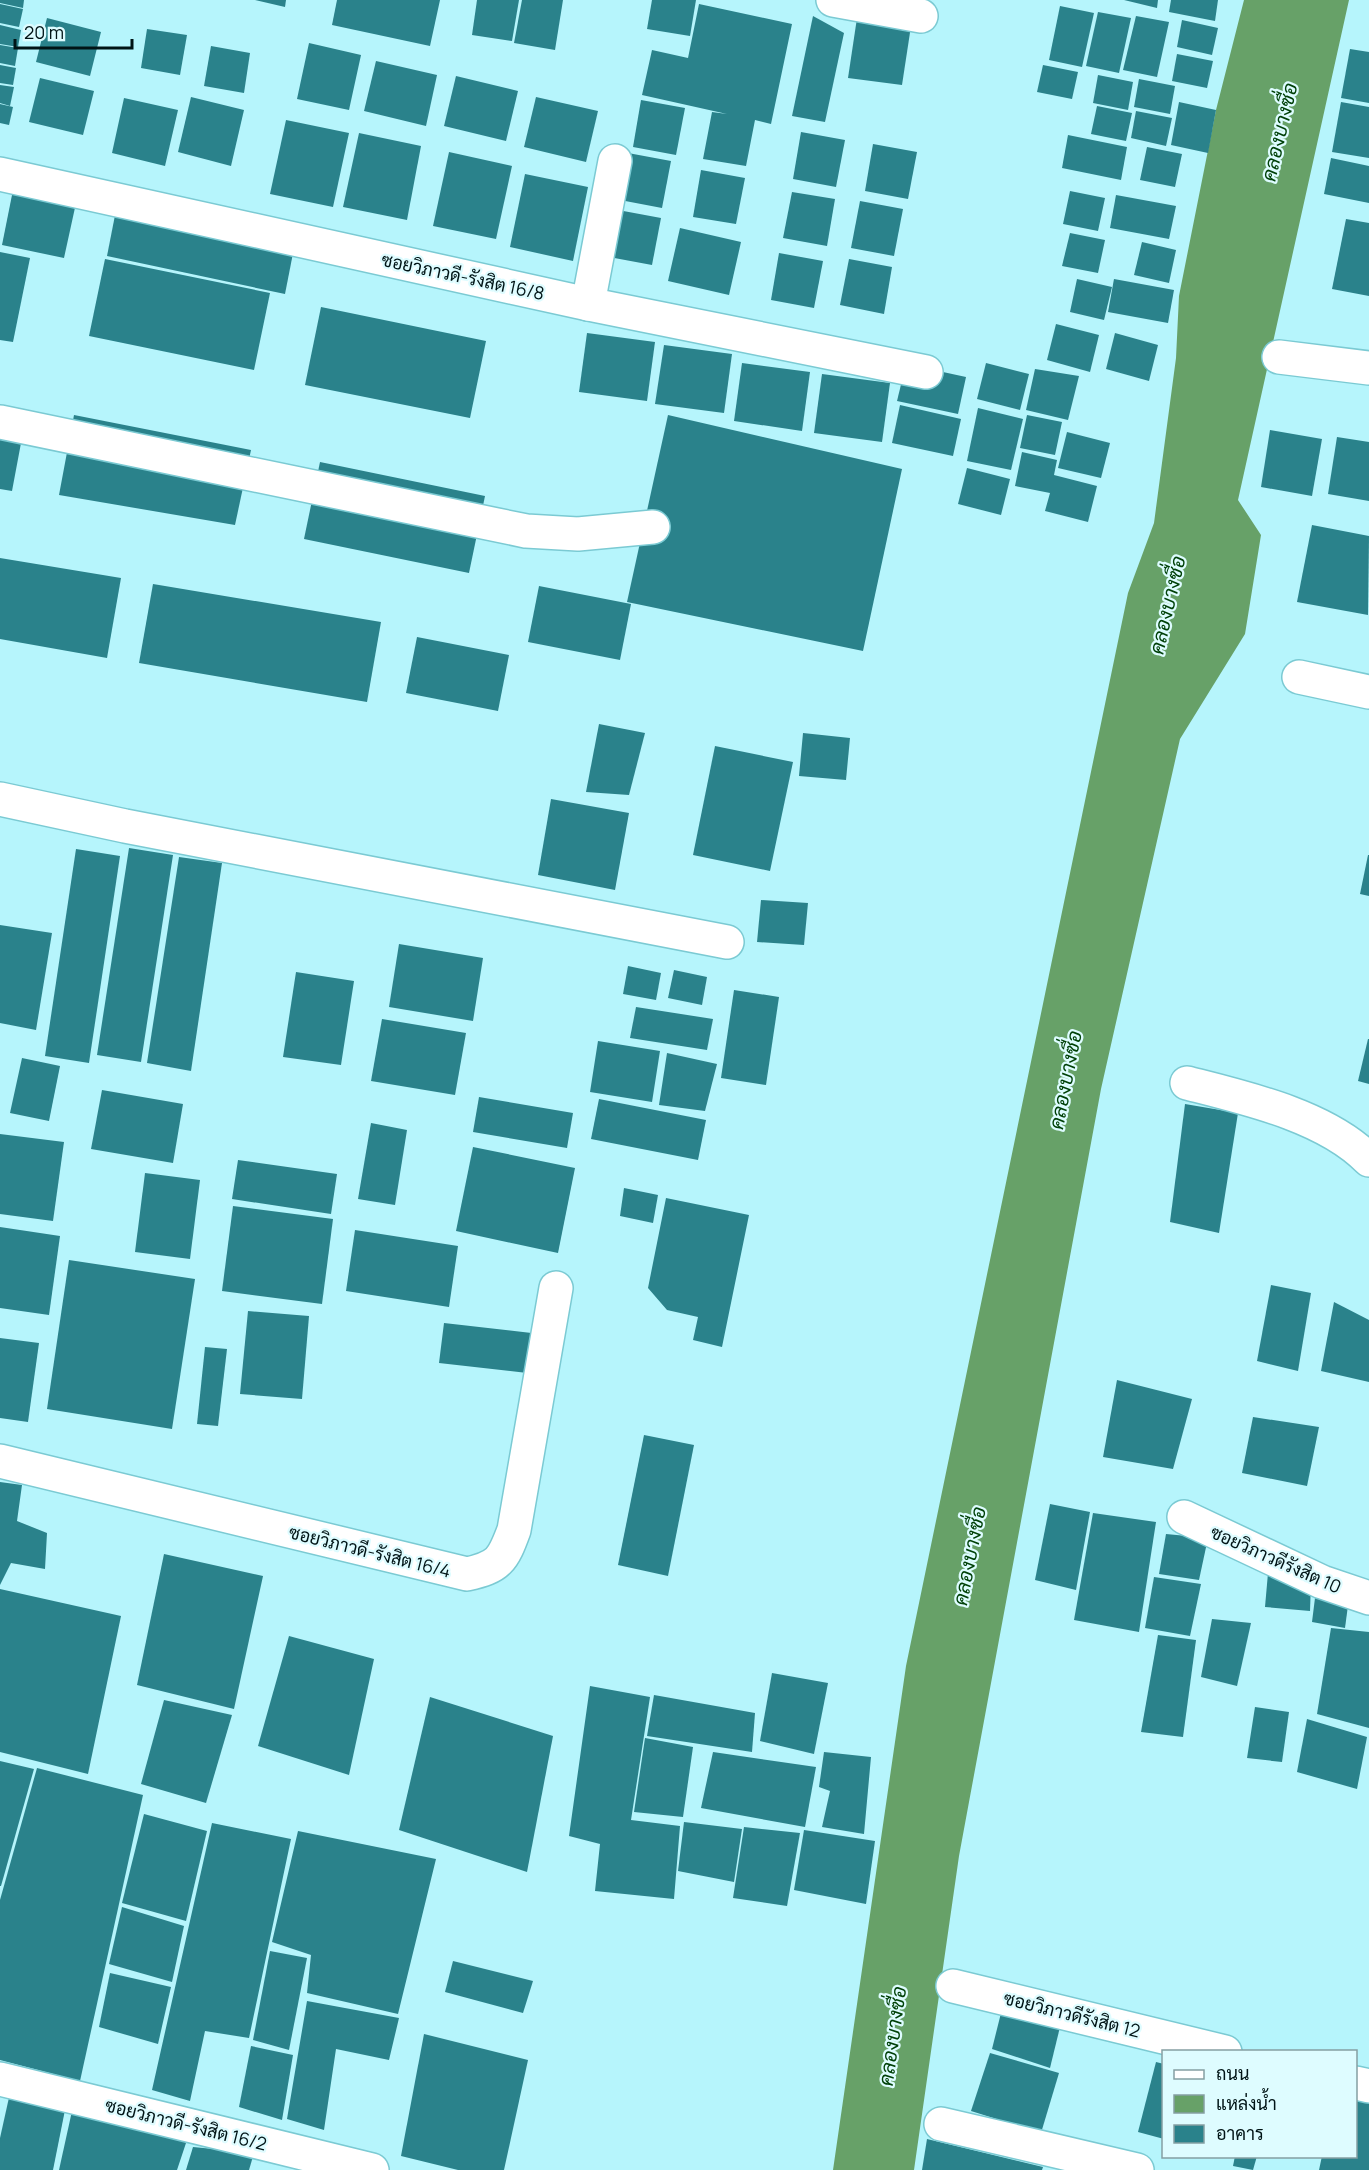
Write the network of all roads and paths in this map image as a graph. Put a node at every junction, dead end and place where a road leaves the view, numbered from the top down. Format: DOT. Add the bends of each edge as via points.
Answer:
graph roads {
  1 [pos="832,0"];
  2 [pos="921,16"];
  3 [pos="615,161"];
  4 [pos="0,174"];
  5 [pos="588,304"];
  6 [pos="1279,357"];
  7 [pos="1369,368"];
  8 [pos="926,372"];
  9 [pos="0,422"];
  10 [pos="653,527"];
  11 [pos="1299,677"];
  12 [pos="1369,692"];
  13 [pos="0,799"];
  14 [pos="727,942"];
  15 [pos="1188,1083"];
  16 [pos="1369,1160"];
  17 [pos="556,1288"];
  18 [pos="0,1461"];
  19 [pos="1184,1517"];
  20 [pos="1369,1598"];
  21 [pos="953,1986"];
  22 [pos="1217,2050"];
  23 [pos="0,2079"];
  24 [pos="941,2124"];
  25 [pos="372,2170"];
  26 [pos="1137,2170"];
  1 -- 2 [label="street"];
  3 -- 5 [label="street"];
  4 -- 5 [label="street, ซอยวิภาวดี-รังสิต 16/8"];
  5 -- 8 [label="street, ซอยวิภาวดี-รังสิต 16/8"];
  6 -- 7 [label="street"];
  9 -- 10 [label="street" via="526,531 578,534"];
  11 -- 12 [label="street"];
  13 -- 14 [label="street"];
  15 -- 16 [label="street" via="1248,1098 1318,1126 1358,1149"];
  17 -- 18 [label="street, ซอยวิภาวดี-รังสิต 16/4" via="514,1530 504,1558 487,1570 467,1574"];
  19 -- 20 [label="street, ซอยวิภาวดีรังสิต 10" via="1322,1582"];
  21 -- 22 [label="street, ซอยวิภาวดีรังสิต 12"];
  23 -- 25 [label="street, ซอยวิภาวดี-รังสิต 16/2"];
  24 -- 26 [label="street"];
}
